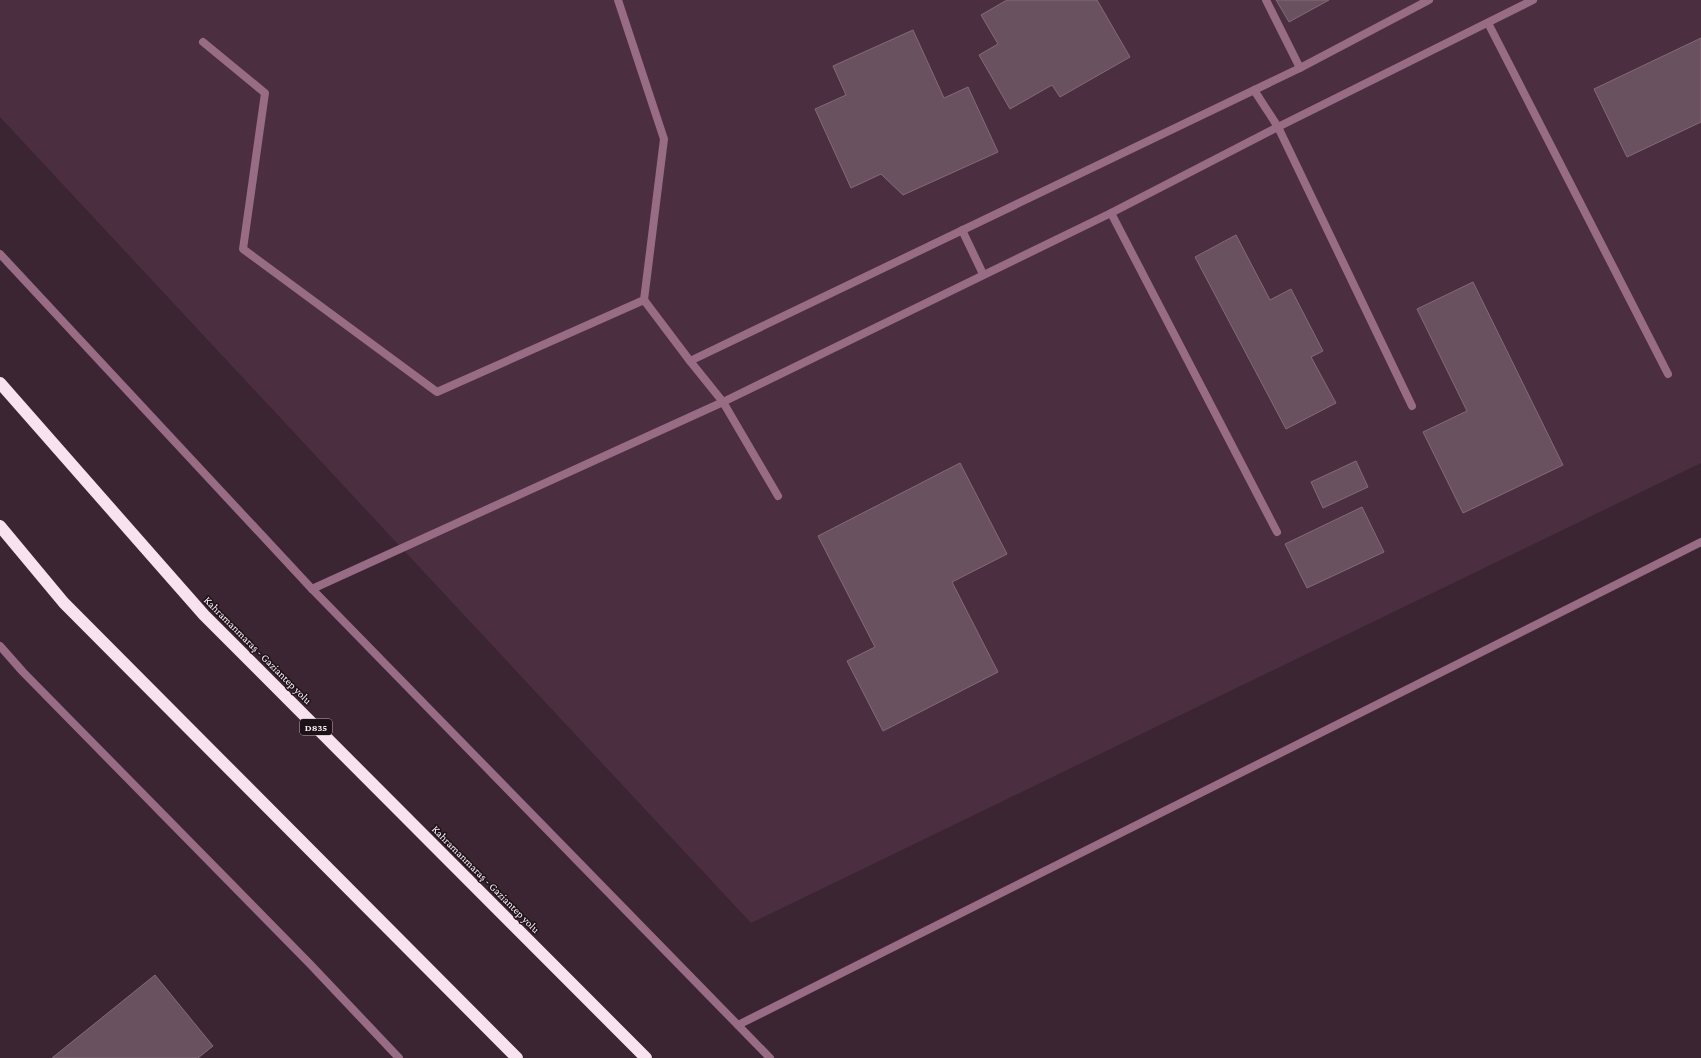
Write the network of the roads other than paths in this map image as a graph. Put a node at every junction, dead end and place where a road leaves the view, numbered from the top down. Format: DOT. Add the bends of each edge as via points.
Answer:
graph roads {
  1 [pos="618,0"];
  2 [pos="1266,0"];
  3 [pos="1429,0"];
  4 [pos="1533,0"];
  5 [pos="1488,23"];
  6 [pos="203,42"];
  7 [pos="1300,68"];
  8 [pos="1254,90"];
  9 [pos="1278,127"];
  10 [pos="1111,213"];
  11 [pos="962,230"];
  12 [pos="0,254"];
  13 [pos="983,274"];
  14 [pos="644,300"];
  15 [pos="690,361"];
  16 [pos="1668,374"];
  17 [pos="0,383"];
  18 [pos="723,402"];
  19 [pos="1412,406"];
  20 [pos="778,496"];
  21 [pos="0,526"];
  22 [pos="1278,532"];
  23 [pos="1701,542"];
  24 [pos="312,589"];
  25 [pos="0,646"];
  26 [pos="738,1025"];
  27 [pos="399,1058"];
  28 [pos="517,1058"];
  29 [pos="646,1058"];
  30 [pos="770,1058"];
  1 -- 14 [label="street" via="664,140"];
  2 -- 7 [label="street"];
  3 -- 7 [label="street"];
  4 -- 5 [label="street"];
  5 -- 9 [label="street"];
  5 -- 16 [label="street"];
  6 -- 14 [label="street" via="265,93 243,249 437,392"];
  7 -- 8 [label="street"];
  8 -- 9 [label="street"];
  8 -- 11 [label="street"];
  9 -- 10 [label="street"];
  9 -- 19 [label="street"];
  10 -- 13 [label="street"];
  10 -- 22 [label="street"];
  11 -- 13 [label="street"];
  11 -- 15 [label="street"];
  12 -- 24 [label="street"];
  13 -- 18 [label="street"];
  14 -- 15 [label="street"];
  15 -- 18 [label="street"];
  17 -- 29 [label="highway, Kahramanmaraş - Gaziantep yolu / D835" via="204,615"];
  18 -- 20 [label="street"];
  18 -- 24 [label="street"];
  21 -- 28 [label="highway" via="64,604"];
  23 -- 26 [label="street"];
  24 -- 26 [label="street"];
  25 -- 27 [label="street"];
  26 -- 30 [label="street"];
}
